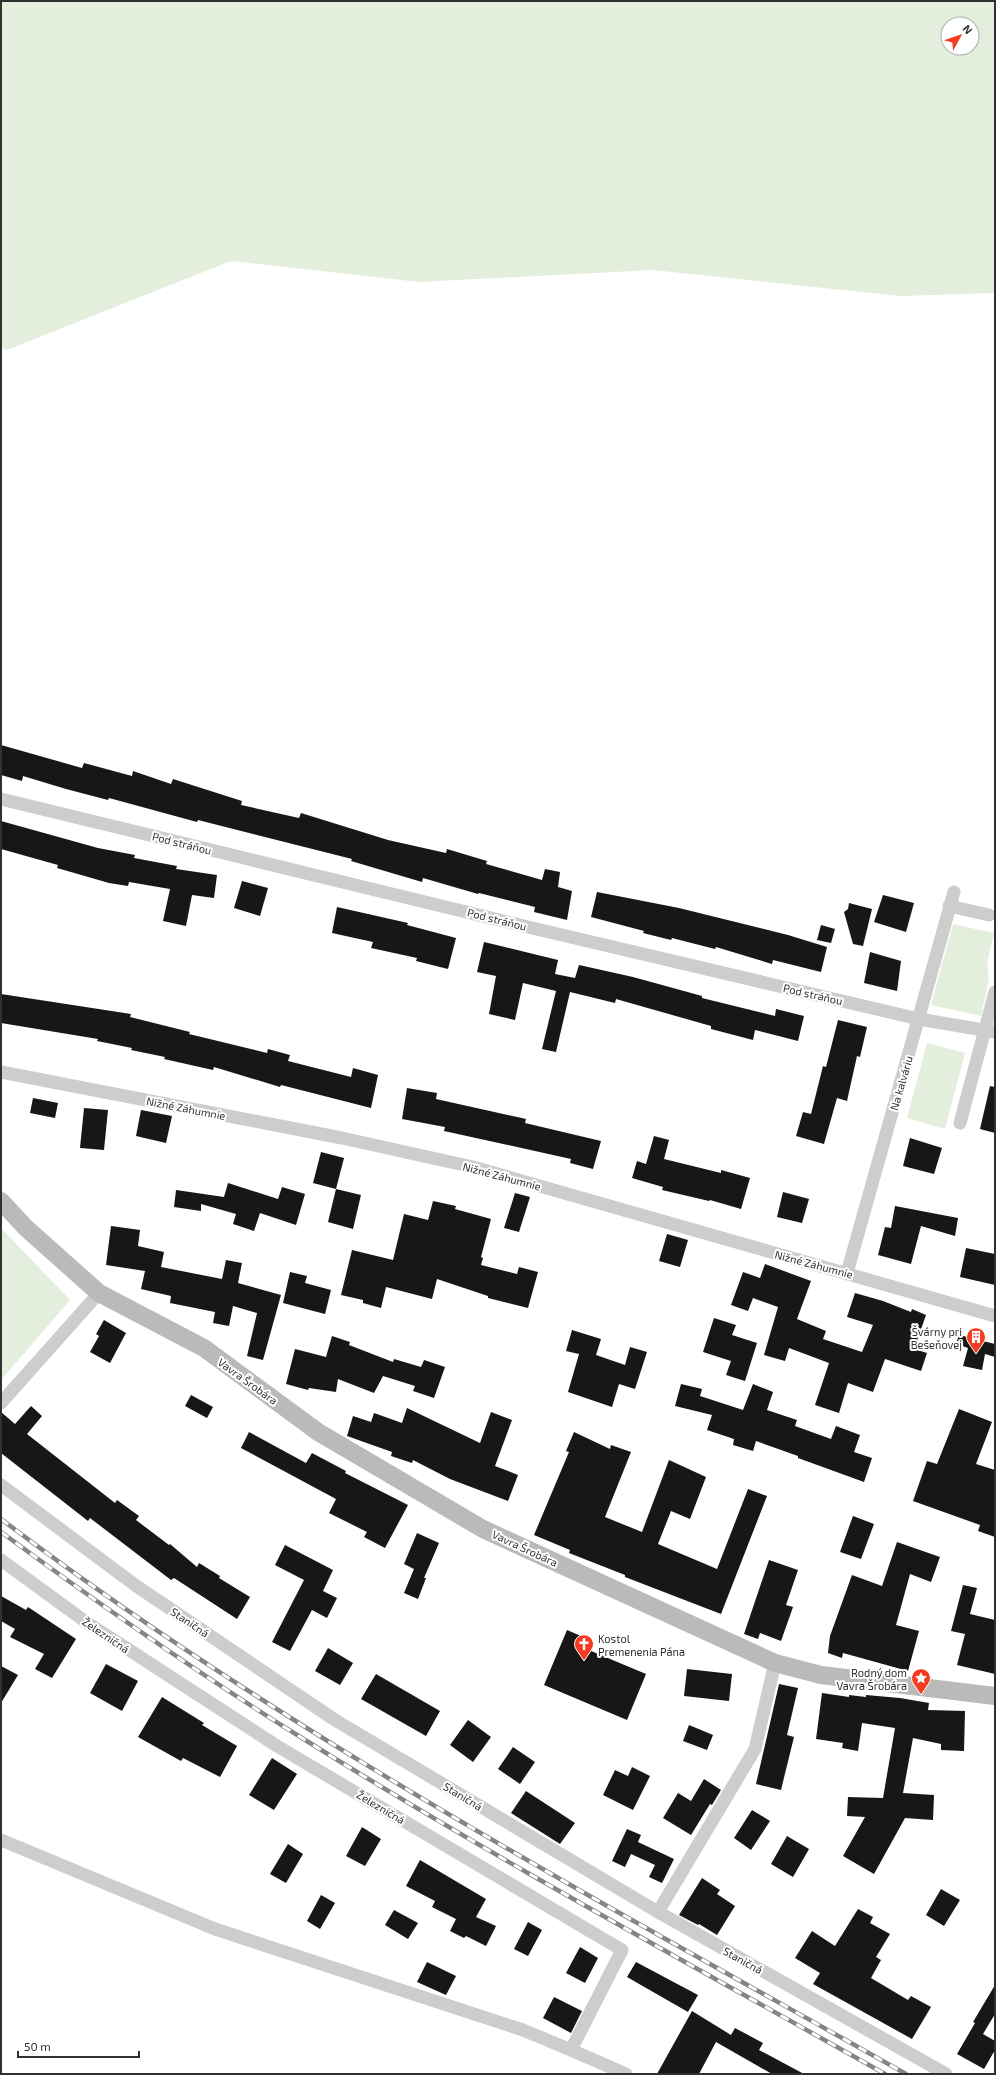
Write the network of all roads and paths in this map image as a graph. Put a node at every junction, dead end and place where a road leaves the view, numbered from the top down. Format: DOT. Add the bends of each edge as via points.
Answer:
graph roads {
  1 [pos="1,799"];
  2 [pos="954,892"];
  3 [pos="950,906"];
  4 [pos="989,915"];
  5 [pos="995,992"];
  6 [pos="920,1019"];
  7 [pos="990,1031"];
  8 [pos="1,1072"];
  9 [pos="960,1123"];
  10 [pos="1,1201"];
  11 [pos="847,1273"];
  12 [pos="99,1293"];
  13 [pos="995,1316"];
  14 [pos="1,1403"];
  15 [pos="1,1486"];
  16 [pos="1,1560"];
  17 [pos="775,1663"];
  18 [pos="995,1696"];
  19 [pos="1,1840"];
  20 [pos="658,1912"];
  21 [pos="571,2050"];
  22 [pos="626,2074"];
  23 [pos="946,2074"];
  1 -- 6 [label="street, Pod stráňou"];
  2 -- 3 [label="street, Na kalváriu"];
  3 -- 4 [label="street"];
  3 -- 6 [label="street, Na kalváriu"];
  5 -- 7 [label="street"];
  6 -- 7 [label="street, Pod stráňou"];
  6 -- 11 [label="street, Na kalváriu"];
  7 -- 9 [label="street"];
  8 -- 11 [label="street, Nižné Záhumnie" via="342,1138 473,1167 818,1267"];
  10 -- 12 [label="street, Vavra Šrobára" via="26,1228"];
  11 -- 13 [label="street, Nižné Záhumnie"];
  12 -- 14 [label="street"];
  12 -- 17 [label="street, Vavra Šrobára" via="204,1348 318,1432 483,1529"];
  15 -- 20 [label="street, Staničná" via="135,1586 335,1720"];
  16 -- 21 [label="street, Železničná" via="86,1622 277,1746 622,1950"];
  17 -- 18 [label="street, Vavra Šrobára" via="821,1676"];
  17 -- 20 [label="street" via="755,1749"];
  19 -- 21 [label="street" via="215,1929 523,2030"];
  20 -- 23 [label="street, Staničná"];
  21 -- 22 [label="street"];
}
